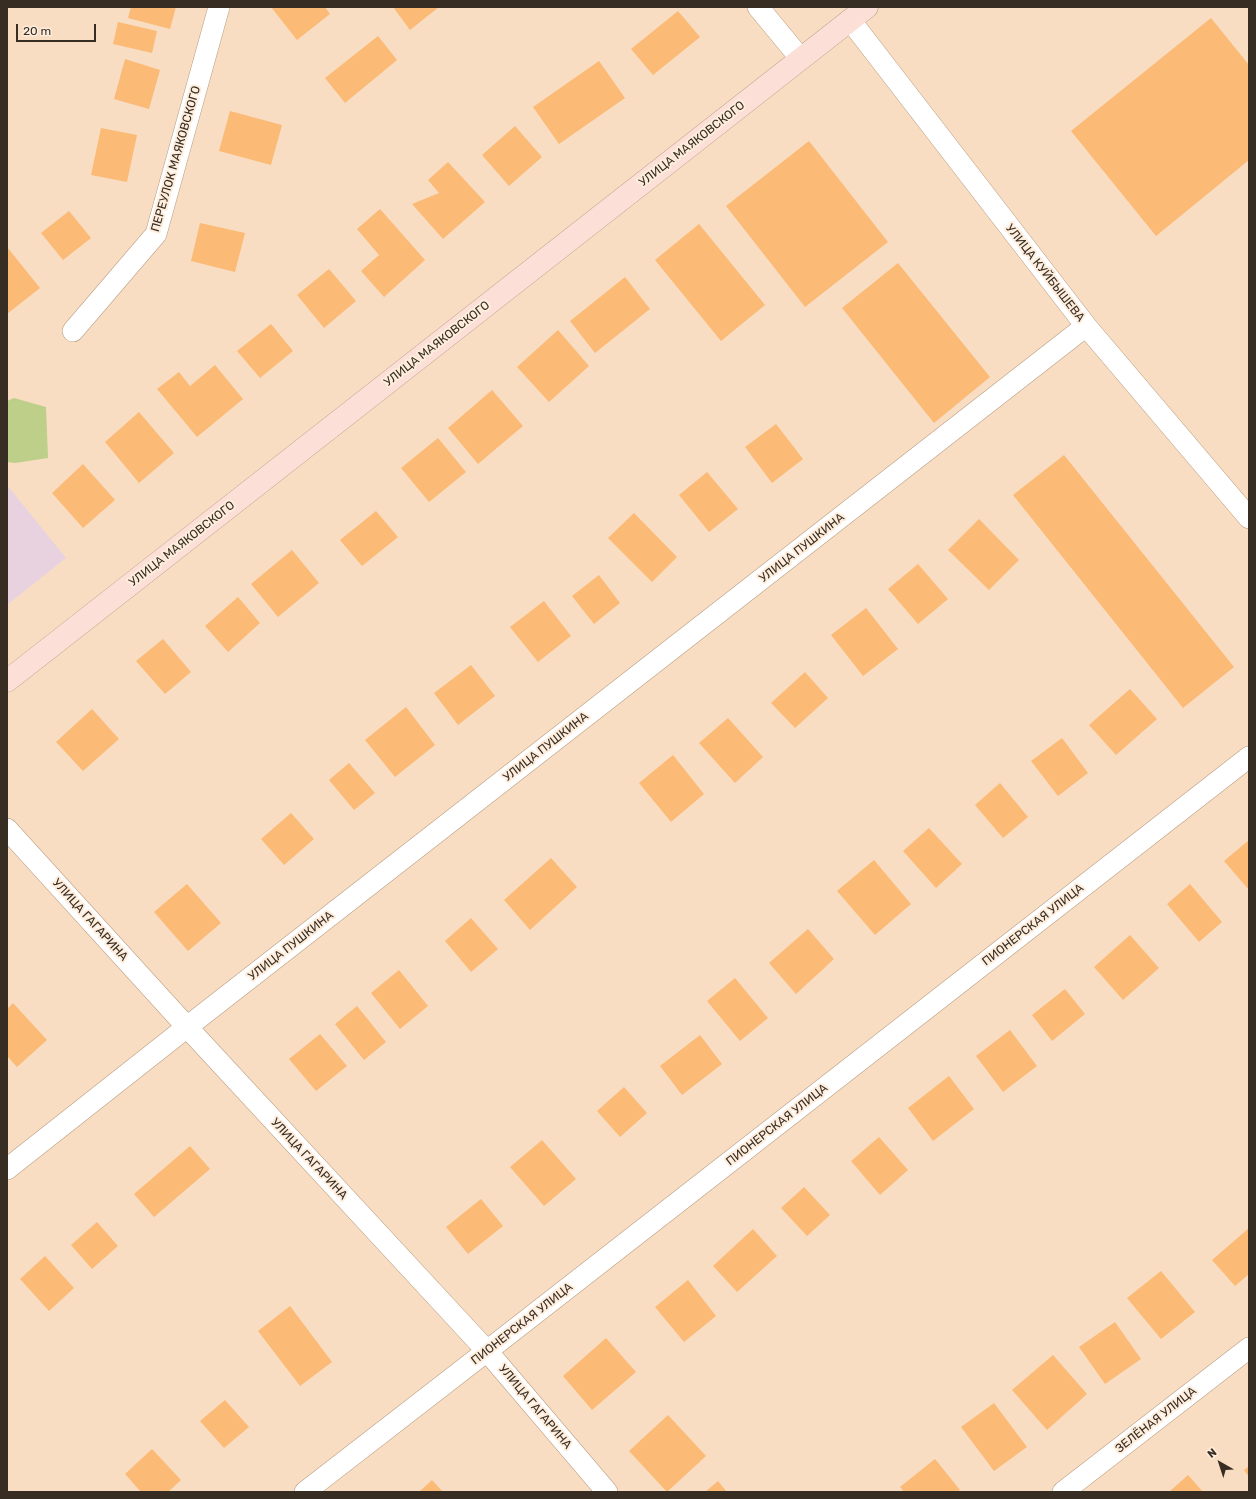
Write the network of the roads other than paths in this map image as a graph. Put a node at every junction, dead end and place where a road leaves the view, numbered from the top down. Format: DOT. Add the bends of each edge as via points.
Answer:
graph roads {
  1 [pos="219,7"];
  2 [pos="758,7"];
  3 [pos="867,7"];
  4 [pos="850,20"];
  5 [pos="801,59"];
  6 [pos="1086,326"];
  7 [pos="73,331"];
  8 [pos="1249,518"];
  9 [pos="7,681"];
  10 [pos="1249,757"];
  11 [pos="7,829"];
  12 [pos="187,1027"];
  13 [pos="7,1169"];
  14 [pos="1249,1348"];
  15 [pos="487,1352"];
  16 [pos="305,1492"];
  17 [pos="607,1492"];
  18 [pos="1063,1492"];
  1 -- 7 [label="street, ПЕРЕУЛОК МАЯКОВСКОГО" via="156,234"];
  2 -- 5 [label="street"];
  3 -- 4 [label="main road, УЛИЦА МАЯКОВСКОГО"];
  4 -- 5 [label="main road, УЛИЦА МАЯКОВСКОГО"];
  4 -- 6 [label="street, УЛИЦА КУЙБЫШЕВА"];
  5 -- 9 [label="main road, УЛИЦА МАЯКОВСКОГО"];
  6 -- 8 [label="street, УЛИЦА КУЙБЫШЕВА"];
  6 -- 12 [label="street, УЛИЦА ПУШКИНА"];
  10 -- 15 [label="street, ПИОНЕРСКАЯ УЛИЦА"];
  11 -- 12 [label="street, УЛИЦА ГАГАРИНА"];
  12 -- 13 [label="street, УЛИЦА ПУШКИНА"];
  12 -- 15 [label="street, УЛИЦА ГАГАРИНА"];
  14 -- 18 [label="street, ЗЕЛЁНАЯ УЛИЦА"];
  15 -- 16 [label="street, ПИОНЕРСКАЯ УЛИЦА"];
  15 -- 17 [label="street, УЛИЦА ГАГАРИНА"];
}
